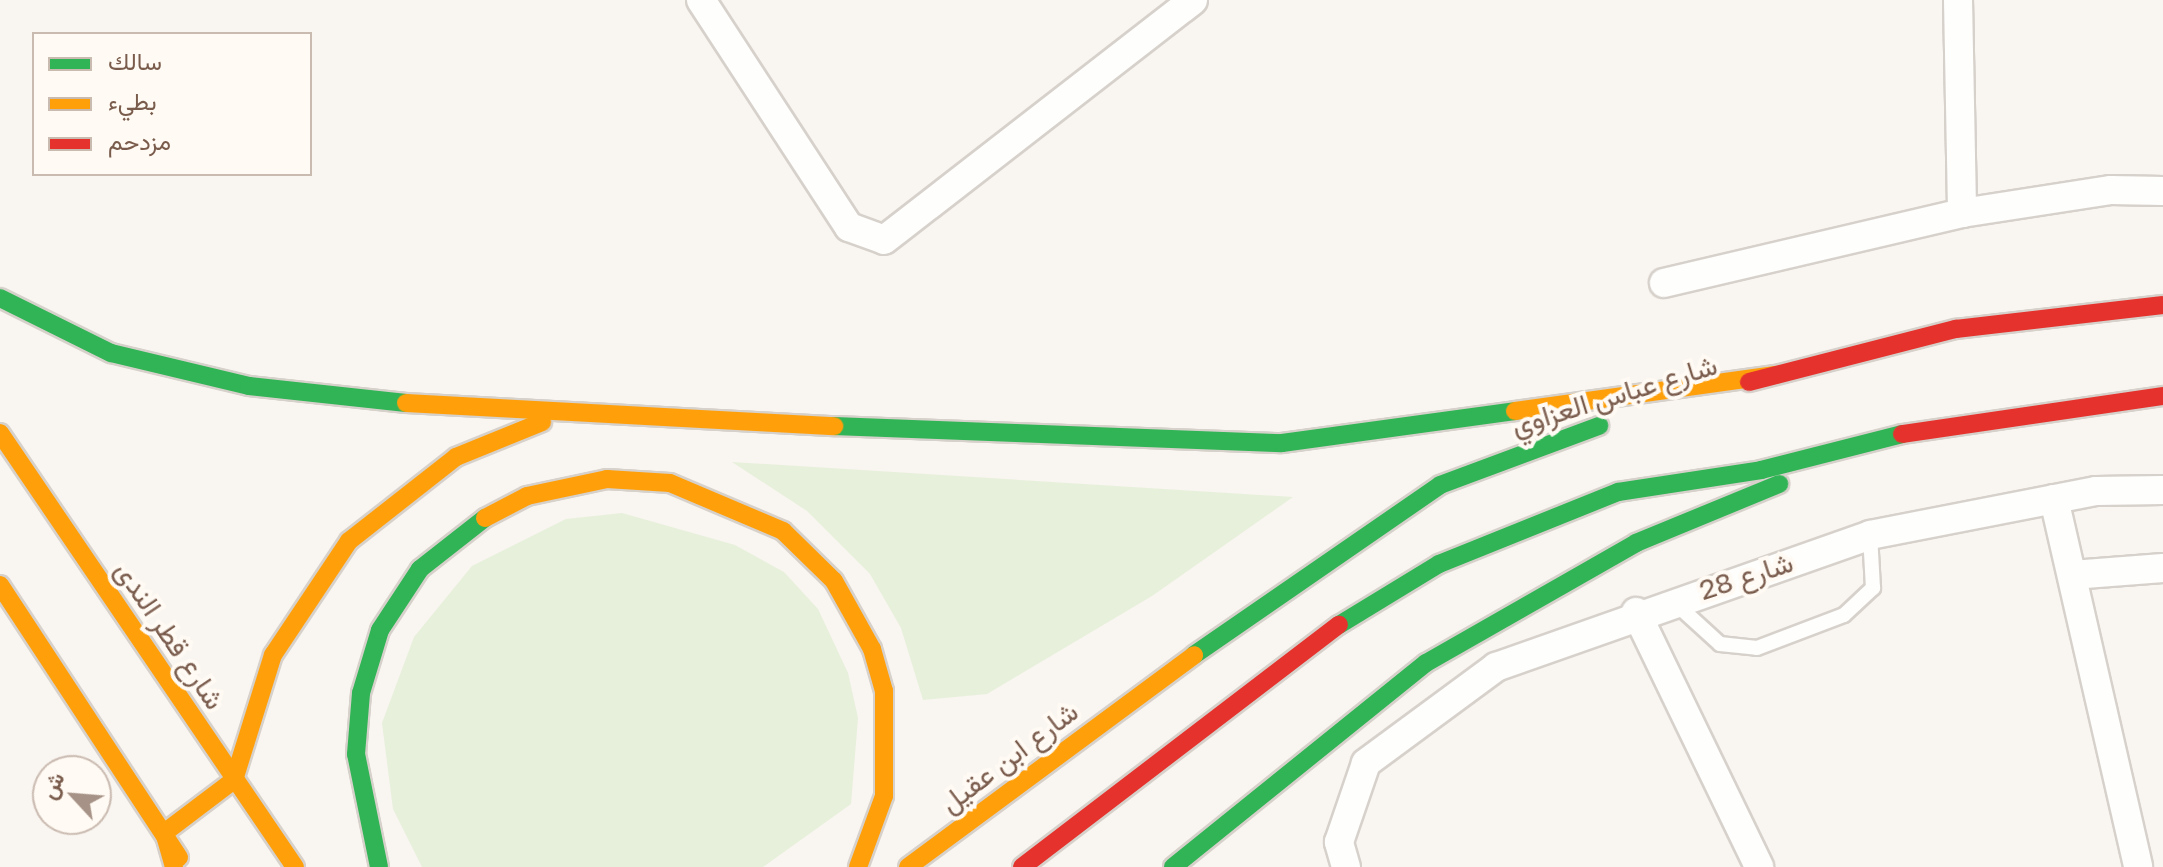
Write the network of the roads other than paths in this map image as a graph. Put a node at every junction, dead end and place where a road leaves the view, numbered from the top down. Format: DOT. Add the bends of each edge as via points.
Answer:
graph roads {
  1 [pos="701,0"];
  2 [pos="1193,0"];
  3 [pos="1958,0"];
  4 [pos="2163,191"];
  5 [pos="1962,213"];
  6 [pos="1664,283"];
  7 [pos="0,298"];
  8 [pos="2163,305"];
  9 [pos="1776,375"];
  10 [pos="2163,396"];
  11 [pos="584,411"];
  12 [pos="0,433"];
  13 [pos="1883,439"];
  14 [pos="2163,490"];
  15 [pos="2054,499"];
  16 [pos="1870,535"];
  17 [pos="2163,568"];
  18 [pos="2072,575"];
  19 [pos="0,585"];
  20 [pos="1672,600"];
  21 [pos="1636,612"];
  22 [pos="1143,691"];
  23 [pos="234,780"];
  24 [pos="164,833"];
  25 [pos="174,867"];
  26 [pos="185,867"];
  27 [pos="295,867"];
  28 [pos="379,867"];
  29 [pos="858,867"];
  30 [pos="908,867"];
  31 [pos="1022,867"];
  32 [pos="1173,867"];
  33 [pos="1346,867"];
  34 [pos="1759,867"];
  35 [pos="2138,867"];
  1 -- 2 [label="street" via="849,227 884,240"];
  3 -- 5 [label="street"];
  4 -- 5 [label="street" via="2111,190"];
  5 -- 6 [label="street"];
  7 -- 11 [label="main road" via="111,353 249,386 499,413"];
  8 -- 9 [label="main road, شارع عباس العزاوي" via="1956,329"];
  9 -- 11 [label="main road" via="1282,443"];
  9 -- 22 [label="main road, شارع عباس العزاوي" via="1534,445 1440,485 1337,550"];
  10 -- 13 [label="main road"];
  11 -- 23 [label="main road" via="518,429 456,457 349,541 273,655"];
  12 -- 23 [label="main road, شارع قطر الندى"];
  13 -- 31 [label="main road" via="1761,470 1618,492 1439,564 1326,633"];
  13 -- 32 [label="main road" via="1636,543 1439,656"];
  14 -- 15 [label="street, شارع 28"];
  15 -- 16 [label="street, شارع 28"];
  15 -- 18 [label="street"];
  16 -- 20 [label="street, شارع 28"];
  16 -- 20 [label="lane" via="1873,588 1844,615 1757,648 1720,644"];
  17 -- 18 [label="street"];
  18 -- 35 [label="street"];
  19 -- 24 [label="main road"];
  20 -- 21 [label="street, شارع 28"];
  21 -- 33 [label="street, شارع 28" via="1496,667 1366,763 1339,842"];
  21 -- 34 [label="street"];
  22 -- 30 [label="main road, شارع ابن عقيل"];
  23 -- 24 [label="main road"];
  23 -- 27 [label="main road, شارع قطر الندى"];
  24 -- 25 [label="main road"];
  24 -- 26 [label="main road"];
  28 -- 29 [label="main road" via="356,754 361,693 380,630 420,569 468,527 527,496 607,479 670,483 783,531 834,581 872,649 884,691 884,796"];
}
